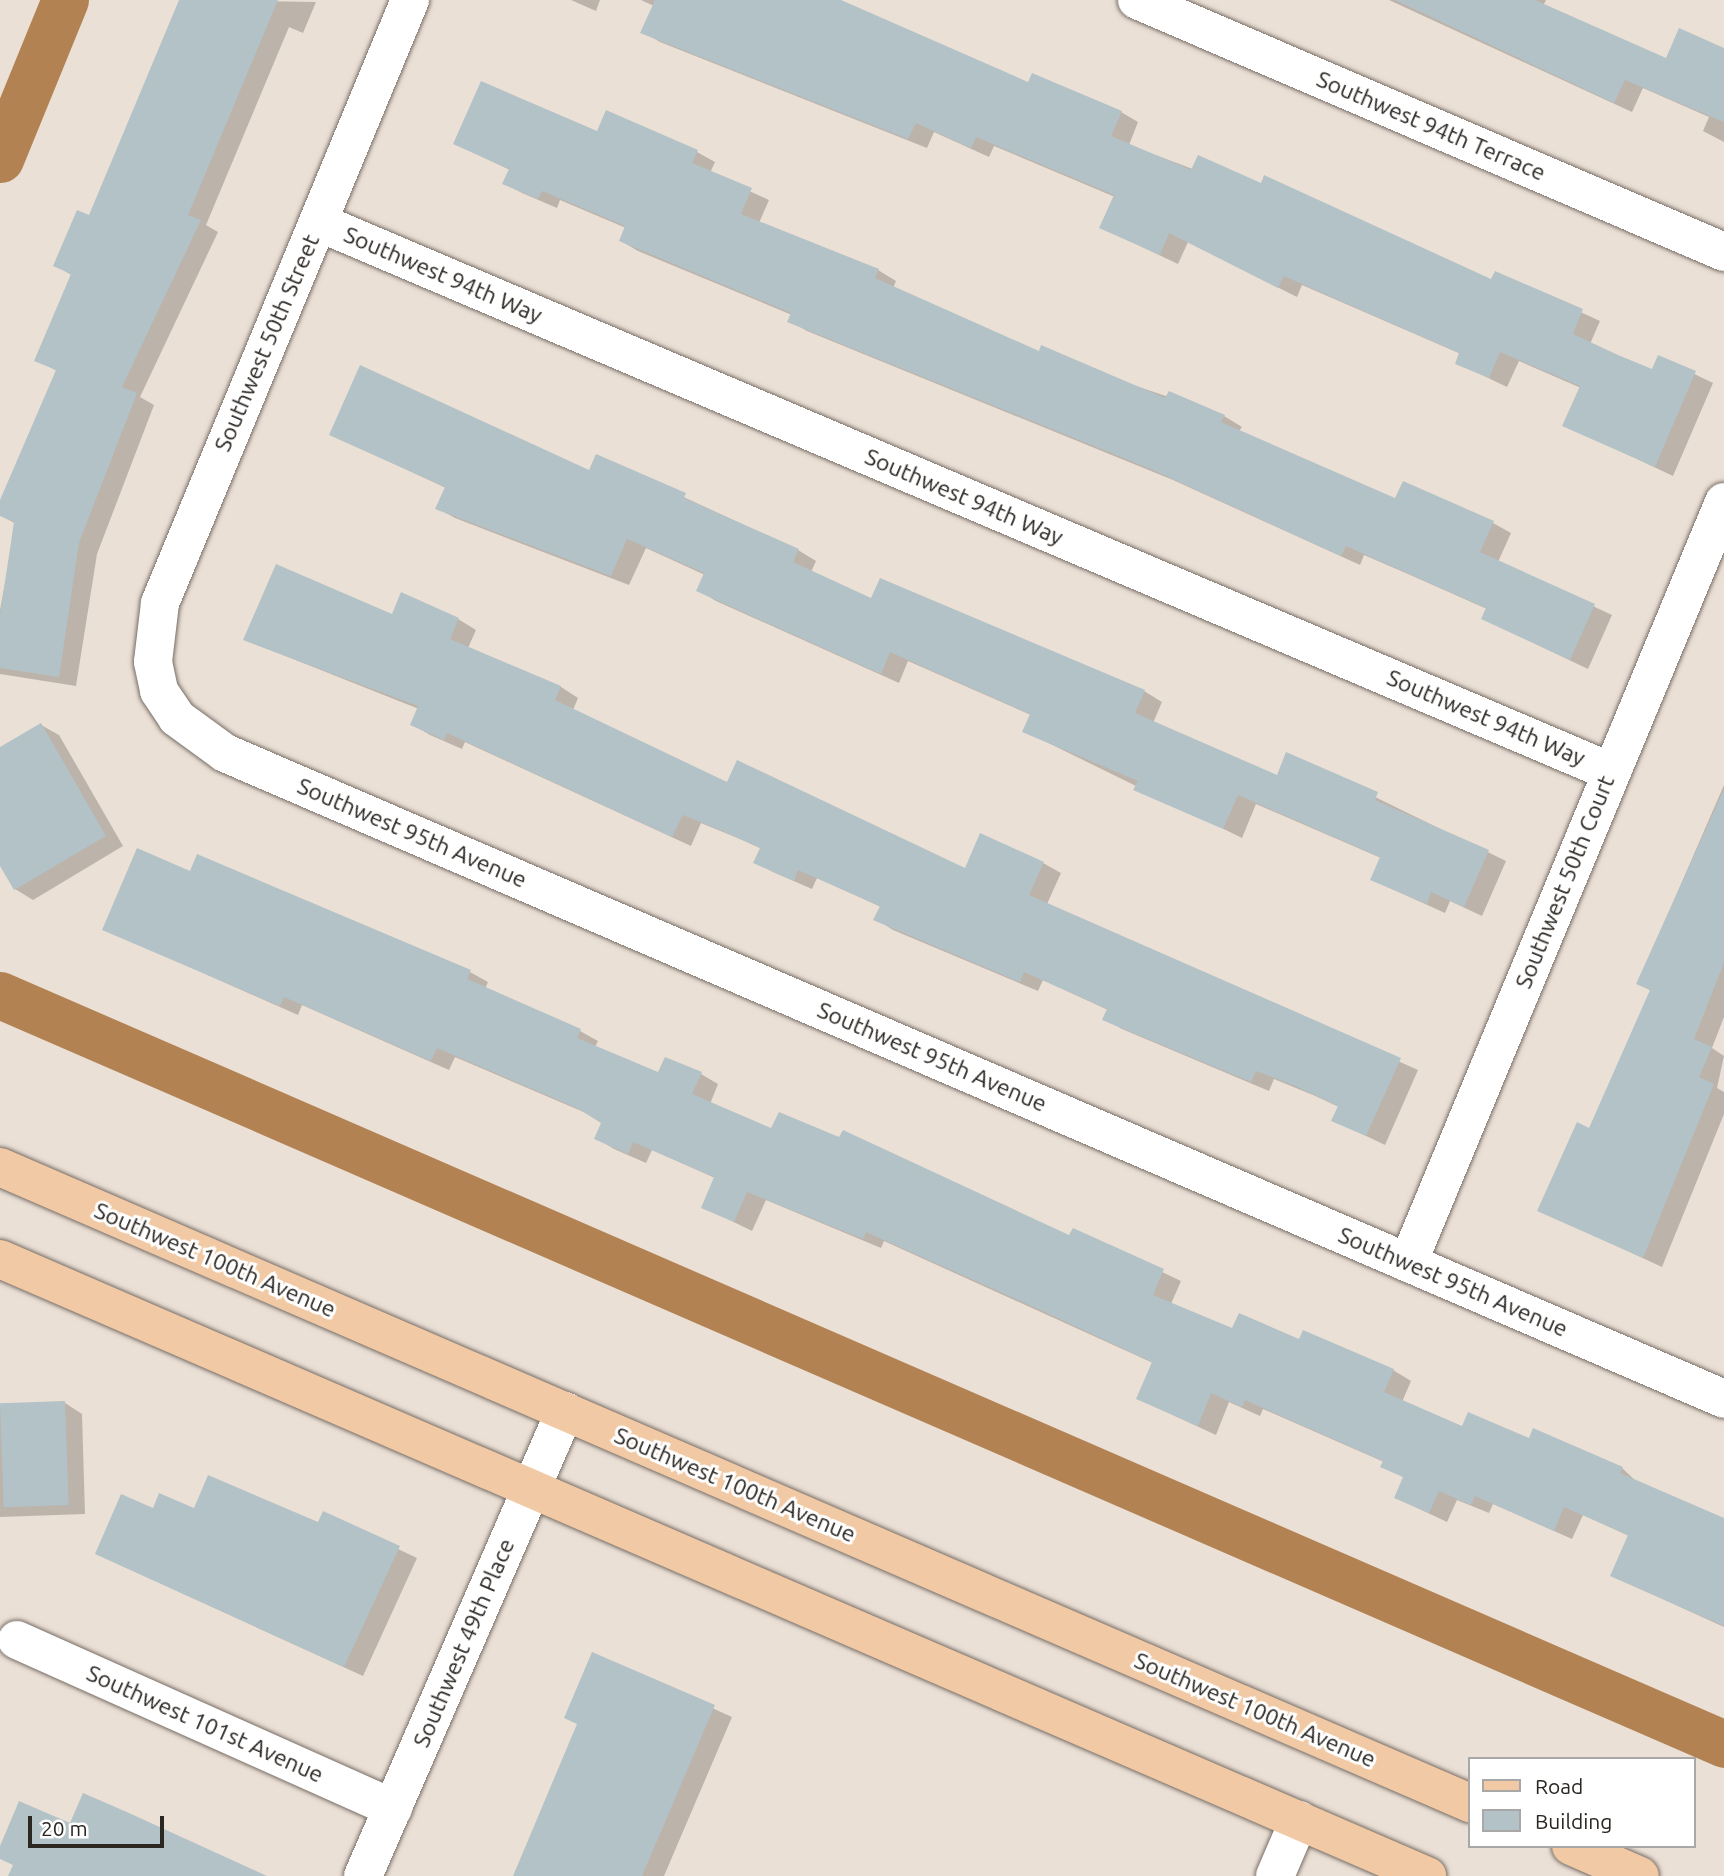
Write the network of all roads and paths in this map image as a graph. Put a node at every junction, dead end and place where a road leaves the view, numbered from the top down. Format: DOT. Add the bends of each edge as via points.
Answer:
graph roads {
  1 [pos="410,0"];
  2 [pos="1137,0"];
  3 [pos="318,222"];
  4 [pos="1724,252"];
  5 [pos="1724,502"];
  6 [pos="159,691"];
  7 [pos="1611,772"];
  8 [pos="0,1167"];
  9 [pos="0,1259"];
  10 [pos="1408,1263"];
  11 [pos="1724,1399"];
  12 [pos="565,1411"];
  13 [pos="530,1488"];
  14 [pos="16,1640"];
  15 [pos="1468,1802"];
  16 [pos="393,1808"];
  17 [pos="1299,1820"];
  18 [pos="1576,1848"];
  19 [pos="363,1876"];
  20 [pos="1275,1876"];
  21 [pos="1427,1876"];
  22 [pos="1640,1876"];
  1 -- 3 [label="street, Southwest 50th Street"];
  2 -- 4 [label="street, Southwest 94th Terrace"];
  3 -- 6 [label="street, Southwest 50th Street" via="160,603 152,640"];
  3 -- 7 [label="street, Southwest 94th Way"];
  5 -- 7 [label="street, Southwest 50th Court"];
  6 -- 10 [label="street, Southwest 95th Avenue" via="177,718 225,752"];
  7 -- 10 [label="street, Southwest 50th Court"];
  8 -- 12 [label="main road, Southwest 100th Avenue"];
  9 -- 13 [label="main road"];
  10 -- 11 [label="street, Southwest 95th Avenue"];
  12 -- 13 [label="street, Southwest 49th Place"];
  12 -- 15 [label="main road, Southwest 100th Avenue"];
  13 -- 16 [label="street, Southwest 49th Place"];
  13 -- 17 [label="main road"];
  14 -- 16 [label="street, Southwest 101st Avenue"];
  16 -- 19 [label="street, Southwest 49th Place"];
  17 -- 20 [label="street"];
  17 -- 21 [label="main road"];
  18 -- 22 [label="main road"];
}
